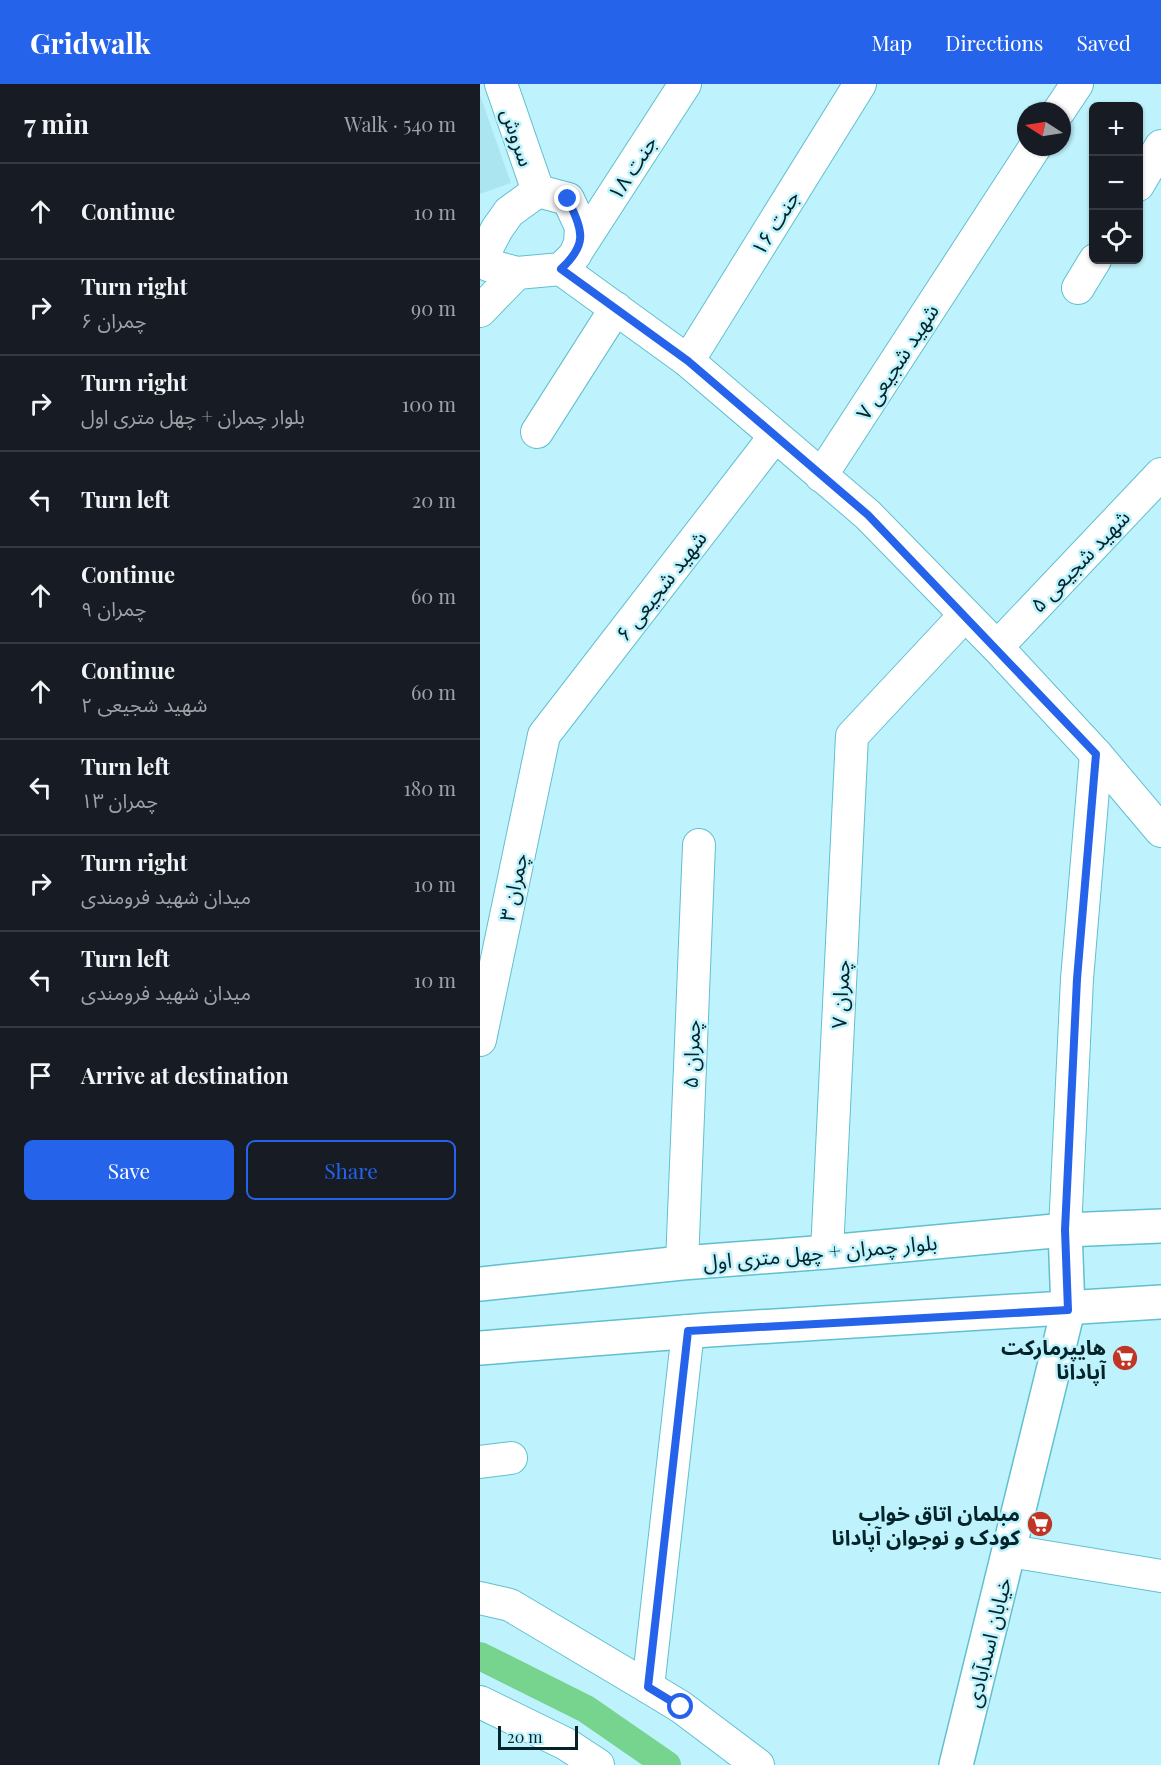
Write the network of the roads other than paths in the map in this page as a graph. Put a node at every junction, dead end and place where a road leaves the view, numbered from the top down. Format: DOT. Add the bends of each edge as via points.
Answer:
graph roads {
  1 [pos="501,84"];
  2 [pos="685,84"];
  3 [pos="860,84"];
  4 [pos="1077,84"];
  5 [pos="1065,102"];
  6 [pos="1161,146"];
  7 [pos="1029,156"];
  8 [pos="1143,177"];
  9 [pos="538,191"];
  10 [pos="483,250"];
  11 [pos="569,260"];
  12 [pos="1093,264"];
  13 [pos="517,273"];
  14 [pos="1078,288"];
  15 [pos="616,308"];
  16 [pos="480,311"];
  17 [pos="688,361"];
  18 [pos="537,432"];
  19 [pos="776,436"];
  20 [pos="1161,474"];
  21 [pos="820,476"];
  22 [pos="965,615"];
  23 [pos="997,647"];
  24 [pos="544,735"];
  25 [pos="1096,754"];
  26 [pos="1161,831"];
  27 [pos="699,845"];
  28 [pos="480,1040"];
  29 [pos="1161,1226"];
  30 [pos="1065,1230"];
  31 [pos="827,1252"];
  32 [pos="682,1263"];
  33 [pos="480,1284"];
  34 [pos="1161,1302"];
  35 [pos="1068,1310"];
  36 [pos="688,1331"];
  37 [pos="480,1348"];
  38 [pos="511,1458"];
  39 [pos="480,1462"];
  40 [pos="1010,1551"];
  41 [pos="1161,1576"];
  42 [pos="480,1599"];
  43 [pos="648,1687"];
  44 [pos="480,1702"];
  45 [pos="598,1765"];
  46 [pos="758,1765"];
  47 [pos="956,1765"];
  1 -- 9 [label="street, سروش"];
  2 -- 11 [label="street, جنت ۱۸"];
  3 -- 17 [label="street, جنت ۱۶"];
  4 -- 5 [label="street"];
  6 -- 8 [label="street"];
  7 -- 21 [label="street, شهید شجیعی ۷"];
  9 -- 10 [label="street" via="509,212"];
  9 -- 11 [label="street" via="568,199 581,227"];
  10 -- 13 [label="street" via="488,265"];
  11 -- 13 [label="street"];
  11 -- 15 [label="street"];
  12 -- 14 [label="street"];
  13 -- 16 [label="street"];
  15 -- 17 [label="street"];
  15 -- 18 [label="street"];
  17 -- 19 [label="street"];
  19 -- 21 [label="street"];
  19 -- 24 [label="street, شهید شجیعی ۶"];
  20 -- 23 [label="street, شهید شجیعی ۵"];
  21 -- 22 [label="street" via="868,515"];
  22 -- 23 [label="street"];
  22 -- 31 [label="street, چمران ۷" via="852,736"];
  23 -- 25 [label="street"];
  24 -- 28 [label="street, چمران ۳"];
  25 -- 26 [label="street"];
  25 -- 30 [label="street" via="1077,979"];
  27 -- 32 [label="street, چمران ۵"];
  29 -- 30 [label="main road, بلوار چمران + چهل متری اول"];
  30 -- 31 [label="main road, بلوار چمران + چهل متری اول"];
  30 -- 35 [label="main road, خیابان اسدآبادی"];
  31 -- 32 [label="main road, بلوار چمران + چهل متری اول"];
  32 -- 33 [label="main road, بلوار چمران + چهل متری اول"];
  34 -- 35 [label="main road"];
  35 -- 36 [label="main road"];
  35 -- 40 [label="main road, خیابان اسدآبادی"];
  36 -- 37 [label="main road"];
  36 -- 43 [label="street"];
  38 -- 39 [label="street"];
  40 -- 41 [label="street"];
  40 -- 47 [label="main road, خیابان اسدآبادی"];
  42 -- 43 [label="street" via="510,1605"];
  43 -- 46 [label="street"];
  44 -- 45 [label="street" via="566,1744"];
}
